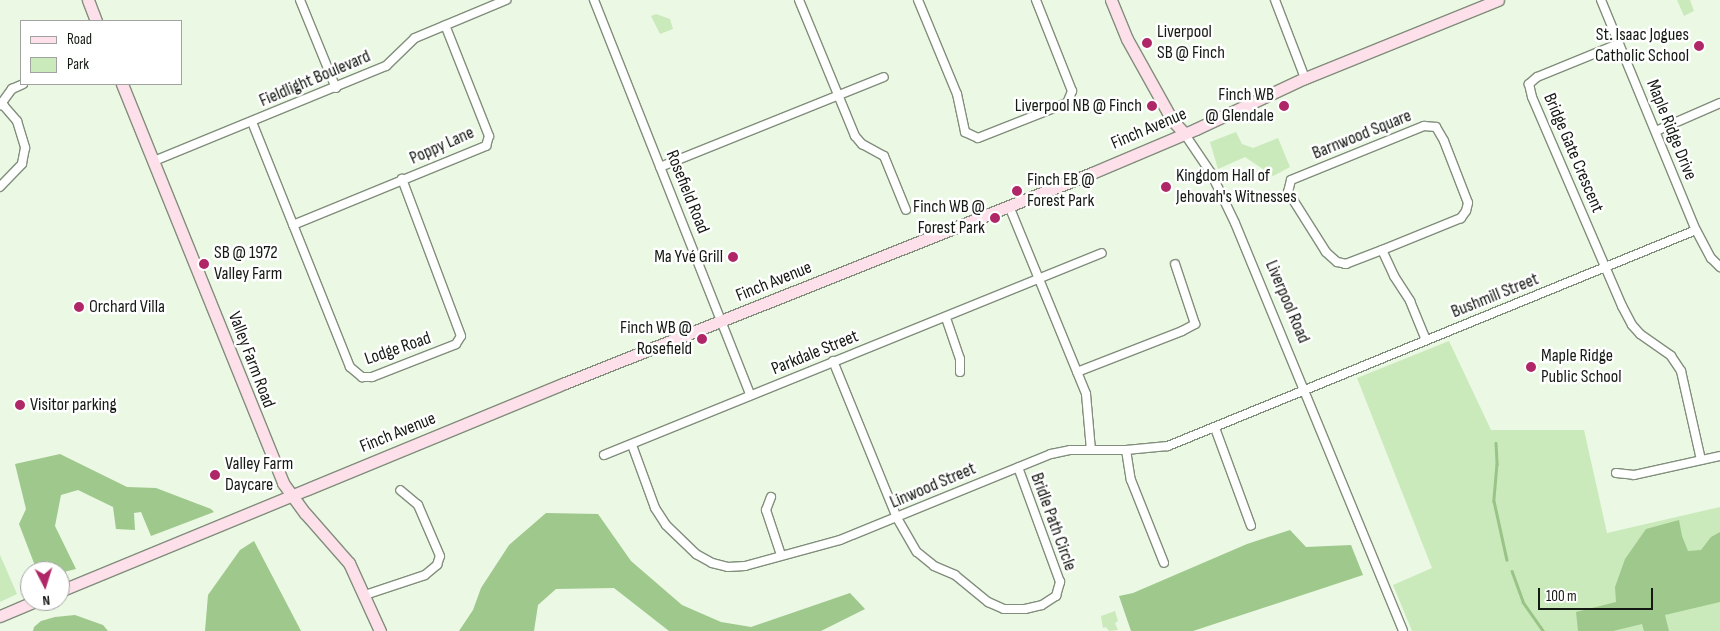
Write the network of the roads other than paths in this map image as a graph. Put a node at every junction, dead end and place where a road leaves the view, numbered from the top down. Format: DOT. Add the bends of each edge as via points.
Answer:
graph roads {
  1 [pos="88,0"];
  2 [pos="300,0"];
  3 [pos="506,0"];
  4 [pos="594,0"];
  5 [pos="799,0"];
  6 [pos="918,0"];
  7 [pos="1036,0"];
  8 [pos="1112,0"];
  9 [pos="1275,0"];
  10 [pos="1498,0"];
  11 [pos="1601,0"];
  12 [pos="96,20"];
  13 [pos="445,25"];
  14 [pos="1618,44"];
  15 [pos="884,77"];
  16 [pos="1305,78"];
  17 [pos="21,85"];
  18 [pos="122,85"];
  19 [pos="336,88"];
  20 [pos="838,95"];
  21 [pos="1720,103"];
  22 [pos="0,105"];
  23 [pos="252,122"];
  24 [pos="1656,131"];
  25 [pos="1184,133"];
  26 [pos="154,161"];
  27 [pos="660,167"];
  28 [pos="402,179"];
  29 [pos="0,186"];
  30 [pos="1009,206"];
  31 [pos="906,210"];
  32 [pos="293,225"];
  33 [pos="1696,230"];
  34 [pos="1382,250"];
  35 [pos="1102,253"];
  36 [pos="1175,264"];
  37 [pos="1606,267"];
  38 [pos="1720,267"];
  39 [pos="1038,279"];
  40 [pos="946,318"];
  41 [pos="722,322"];
  42 [pos="1426,340"];
  43 [pos="834,361"];
  44 [pos="960,372"];
  45 [pos="1077,372"];
  46 [pos="1305,390"];
  47 [pos="750,395"];
  48 [pos="1215,428"];
  49 [pos="632,446"];
  50 [pos="1091,450"];
  51 [pos="1126,450"];
  52 [pos="604,455"];
  53 [pos="1720,456"];
  54 [pos="1701,460"];
  55 [pos="1018,467"];
  56 [pos="1616,473"];
  57 [pos="400,490"];
  58 [pos="292,496"];
  59 [pos="771,497"];
  60 [pos="897,518"];
  61 [pos="1252,526"];
  62 [pos="781,555"];
  63 [pos="1164,564"];
  64 [pos="70,587"];
  65 [pos="365,595"];
  66 [pos="20,608"];
  67 [pos="0,616"];
  68 [pos="380,631"];
  69 [pos="1403,631"];
  1 -- 12 [label="main road"];
  2 -- 19 [label="street"];
  3 -- 13 [label="street, Fieldlight Boulevard"];
  4 -- 27 [label="street, Rosefield Road"];
  5 -- 20 [label="street"];
  6 -- 7 [label="street" via="957,94 965,132 978,138 1067,103 1072,91"];
  8 -- 25 [label="main road, Liverpool Road" via="1127,39 1172,120"];
  9 -- 16 [label="street"];
  10 -- 16 [label="main road, Finch Avenue"];
  11 -- 14 [label="street, Maple Ridge Drive"];
  13 -- 19 [label="street, Fieldlight Boulevard" via="415,38 386,66"];
  13 -- 28 [label="street, Poppy Lane" via="489,136 486,146"];
  14 -- 24 [label="street, Maple Ridge Drive"];
  14 -- 37 [label="street, Bridge Gate Crescent" via="1537,77 1529,84"];
  15 -- 20 [label="street"];
  16 -- 25 [label="main road, Finch Avenue"];
  17 -- 22 [label="street" via="12,89"];
  18 -- 26 [label="main road, Valley Farm Road"];
  19 -- 23 [label="street, Fieldlight Boulevard"];
  20 -- 27 [label="street"];
  20 -- 31 [label="street" via="855,136 862,144 884,156"];
  21 -- 24 [label="street"];
  22 -- 29 [label="street" via="17,121 24,148 22,164"];
  23 -- 26 [label="street, Fieldlight Boulevard"];
  23 -- 32 [label="street, Lodge Road"];
  24 -- 33 [label="street, Maple Ridge Drive"];
  25 -- 30 [label="main road, Finch Avenue"];
  25 -- 46 [label="street, Liverpool Road" via="1211,173 1232,216"];
  26 -- 58 [label="main road, Valley Farm Road" via="264,440"];
  27 -- 41 [label="street, Rosefield Road"];
  28 -- 32 [label="street, Poppy Lane"];
  28 -- 32 [label="street, Lodge Road" via="461,336 456,344 372,377 362,377 350,367"];
  30 -- 39 [label="street"];
  30 -- 41 [label="main road, Finch Avenue"];
  33 -- 37 [label="street, Bushmill Street"];
  33 -- 38 [label="street, Maple Ridge Drive" via="1711,258"];
  34 -- 34 [label="street, Barnwood Square" via="1461,218 1466,211 1468,202 1461,182 1436,127 1424,126 1290,182 1288,192 1326,252 1337,262 1346,264"];
  34 -- 42 [label="street" via="1410,301"];
  35 -- 39 [label="street, Parkdale Street"];
  36 -- 45 [label="street" via="1195,324"];
  37 -- 42 [label="street, Bushmill Street"];
  37 -- 54 [label="street" via="1632,325 1671,356 1682,371"];
  39 -- 40 [label="street, Parkdale Street"];
  39 -- 45 [label="street"];
  40 -- 43 [label="street, Parkdale Street"];
  40 -- 44 [label="street" via="960,359"];
  41 -- 47 [label="street, Rosefield Road"];
  41 -- 58 [label="main road, Finch Avenue"];
  42 -- 46 [label="street, Bushmill Street"];
  43 -- 47 [label="street, Parkdale Street"];
  43 -- 60 [label="street, Bridle Path Circle"];
  45 -- 50 [label="street" via="1086,394"];
  46 -- 48 [label="street, Linwood Street"];
  46 -- 69 [label="street, Liverpool Road"];
  47 -- 49 [label="street, Parkdale Street"];
  48 -- 51 [label="street, Linwood Street" via="1168,446"];
  48 -- 61 [label="street"];
  49 -- 52 [label="street, Parkdale Street"];
  49 -- 62 [label="street, Linwood Street" via="655,508 666,525 696,554 728,567 745,566"];
  50 -- 51 [label="street, Linwood Street"];
  50 -- 55 [label="street, Linwood Street" via="1051,454"];
  51 -- 63 [label="street" via="1131,480"];
  53 -- 54 [label="street"];
  54 -- 56 [label="street" via="1634,476"];
  55 -- 60 [label="street, Linwood Street"];
  55 -- 60 [label="street, Bridle Path Circle" via="1060,582 1056,596 1042,605 1025,609 1004,608 988,602 955,575 934,566 917,552"];
  57 -- 65 [label="street" via="418,505 440,556 437,566 425,575"];
  58 -- 64 [label="main road, Finch Avenue"];
  58 -- 65 [label="main road, Valley Farm Road" via="349,563"];
  59 -- 62 [label="street" via="766,510"];
  60 -- 62 [label="street, Linwood Street" via="840,540"];
  65 -- 68 [label="main road, Valley Farm Road"];
  66 -- 67 [label="main road"];
}
